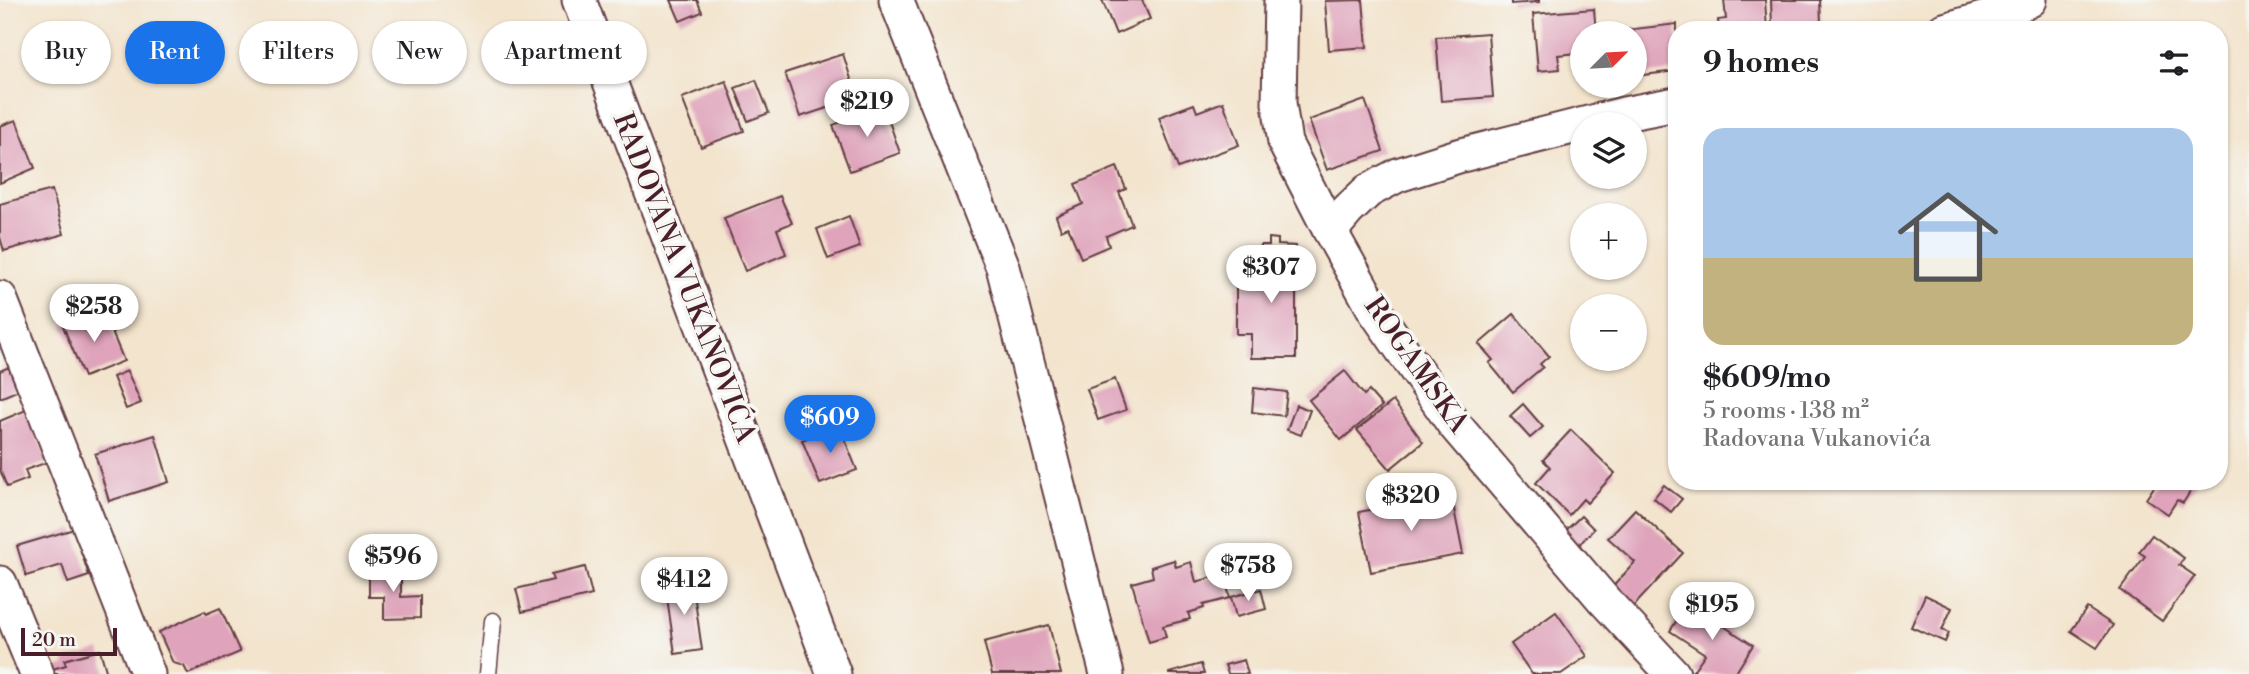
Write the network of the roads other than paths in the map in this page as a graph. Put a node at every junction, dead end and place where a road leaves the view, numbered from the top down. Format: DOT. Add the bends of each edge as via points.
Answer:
graph roads {
  1 [pos="579,0"];
  2 [pos="895,0"];
  3 [pos="1281,0"];
  4 [pos="2030,0"];
  5 [pos="1976,21"];
  6 [pos="1668,106"];
  7 [pos="1329,229"];
  8 [pos="0,298"];
  9 [pos="0,583"];
  10 [pos="493,621"];
  11 [pos="37,674"];
  12 [pos="148,674"];
  13 [pos="488,674"];
  14 [pos="834,674"];
  15 [pos="1107,674"];
  16 [pos="1672,674"];
  1 -- 14 [label="street, RADOVANA VUKANOVIĆA"];
  2 -- 15 [label="street" via="1003,267"];
  3 -- 7 [label="street, ROGAMSKA" via="1281,124 1285,143"];
  4 -- 5 [label="street"];
  6 -- 7 [label="street" via="1471,152 1398,175 1368,191"];
  7 -- 16 [label="street, ROGAMSKA" via="1375,311 1453,423"];
  8 -- 12 [label="street"];
  9 -- 11 [label="street"];
  10 -- 13 [label="lane"];
}
